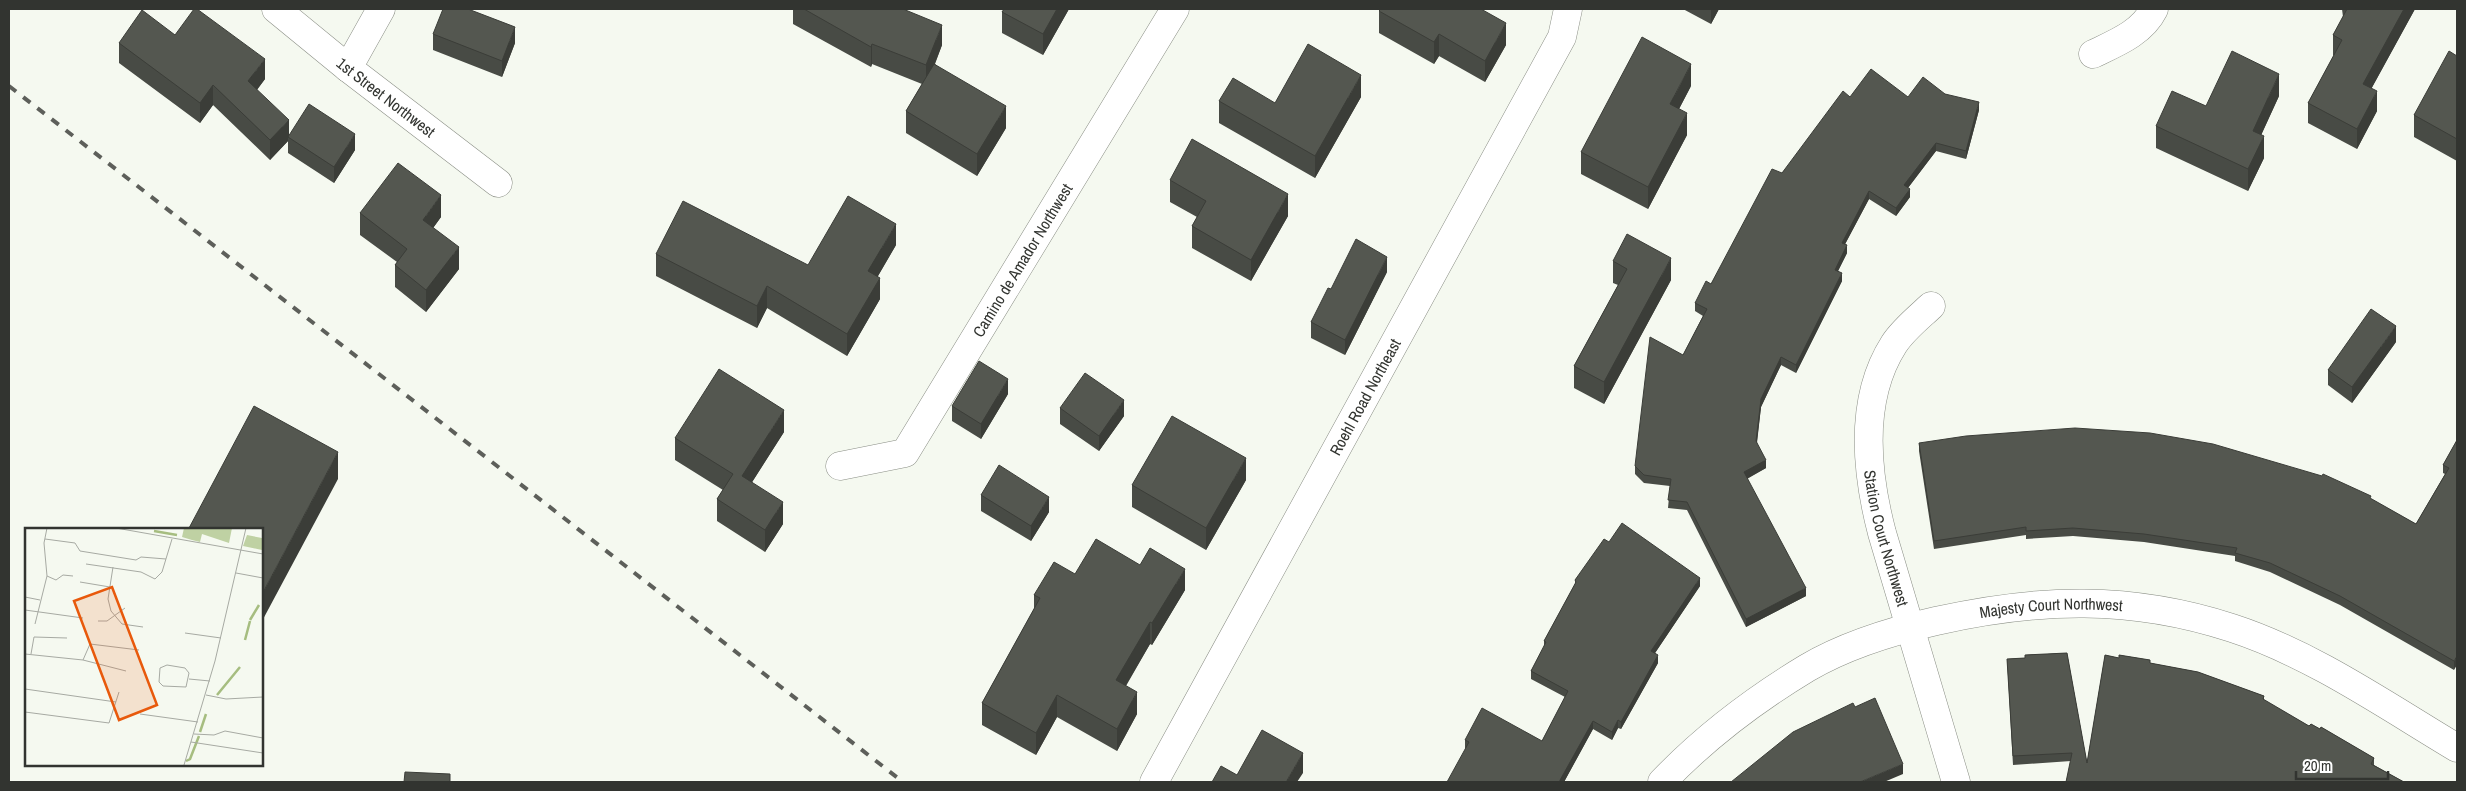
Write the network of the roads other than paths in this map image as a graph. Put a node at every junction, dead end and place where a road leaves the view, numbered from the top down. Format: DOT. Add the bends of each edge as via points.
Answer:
graph roads {
  1 [pos="276,9"];
  2 [pos="381,9"];
  3 [pos="1175,9"];
  4 [pos="1568,9"];
  5 [pos="2154,9"];
  6 [pos="2093,54"];
  7 [pos="348,68"];
  8 [pos="498,183"];
  9 [pos="1931,306"];
  10 [pos="840,466"];
  11 [pos="1910,627"];
  12 [pos="2457,748"];
  13 [pos="1154,782"];
  14 [pos="1662,782"];
  15 [pos="1956,782"];
  1 -- 7 [label="street, 1st Street Northwest"];
  2 -- 7 [label="street"];
  3 -- 10 [label="street, Camino de Amador Northwest" via="905,453"];
  4 -- 13 [label="street, Roehl Road Northeast" via="1562,37"];
  5 -- 6 [label="street" via="2137,30"];
  7 -- 8 [label="street, 1st Street Northwest"];
  9 -- 11 [label="street, Station Court Northwest" via="1895,343 1883,363 1872,398 1868,434 1874,501"];
  11 -- 12 [label="street, Majesty Court Northwest" via="1971,613 2037,604 2095,603 2188,617 2231,628 2273,644 2354,686"];
  11 -- 14 [label="street, Majesty Court Northwest" via="1854,646 1809,667 1718,729"];
  11 -- 15 [label="street, Station Court Northwest"];
}
